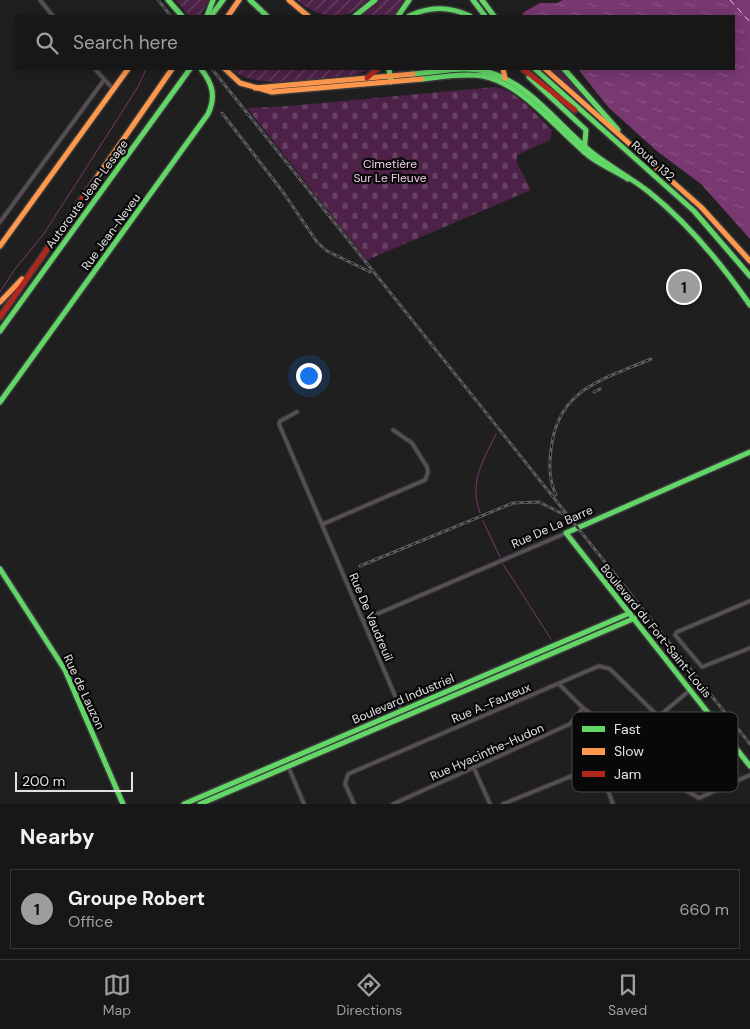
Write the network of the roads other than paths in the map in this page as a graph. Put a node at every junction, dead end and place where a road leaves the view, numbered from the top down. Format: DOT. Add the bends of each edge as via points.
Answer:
graph roads {
  1 [pos="40,0"];
  2 [pos="168,0"];
  3 [pos="214,0"];
  4 [pos="223,0"];
  5 [pos="239,0"];
  6 [pos="250,0"];
  7 [pos="289,0"];
  8 [pos="375,0"];
  9 [pos="409,0"];
  10 [pos="473,0"];
  11 [pos="482,0"];
  12 [pos="52,15"];
  13 [pos="181,15"];
  14 [pos="209,15"];
  15 [pos="210,15"];
  16 [pos="229,15"];
  17 [pos="266,15"];
  18 [pos="307,15"];
  19 [pos="356,15"];
  20 [pos="399,15"];
  21 [pos="411,15"];
  22 [pos="468,15"];
  23 [pos="484,15"];
  24 [pos="493,15"];
  25 [pos="96,70"];
  26 [pos="127,70"];
  27 [pos="171,70"];
  28 [pos="189,70"];
  29 [pos="202,70"];
  30 [pos="225,70"];
  31 [pos="376,70"];
  32 [pos="389,70"];
  33 [pos="456,70"];
  34 [pos="503,70"];
  35 [pos="523,70"];
  36 [pos="523,70"];
  37 [pos="536,70"];
  38 [pos="546,70"];
  39 [pos="565,70"];
  40 [pos="485,72"];
  41 [pos="390,76"];
  42 [pos="367,78"];
  43 [pos="505,78"];
  44 [pos="104,80"];
  45 [pos="391,82"];
  46 [pos="255,88"];
  47 [pos="113,89"];
  48 [pos="631,144"];
  49 [pos="584,145"];
  50 [pos="636,159"];
  51 [pos="0,222"];
  52 [pos="0,246"];
  53 [pos="750,260"];
  54 [pos="35,266"];
  55 [pos="750,276"];
  56 [pos="0,302"];
  57 [pos="750,304"];
  58 [pos="0,317"];
  59 [pos="0,331"];
  60 [pos="0,402"];
  61 [pos="297,412"];
  62 [pos="392,430"];
  63 [pos="750,452"];
  64 [pos="323,524"];
  65 [pos="566,532"];
  66 [pos="0,569"];
  67 [pos="750,601"];
  68 [pos="630,613"];
  69 [pos="634,618"];
  70 [pos="362,620"];
  71 [pos="559,643"];
  72 [pos="750,648"];
  73 [pos="543,650"];
  74 [pos="562,650"];
  75 [pos="546,656"];
  76 [pos="510,664"];
  77 [pos="513,671"];
  78 [pos="476,679"];
  79 [pos="559,684"];
  80 [pos="478,686"];
  81 [pos="452,689"];
  82 [pos="690,690"];
  83 [pos="437,695"];
  84 [pos="454,696"];
  85 [pos="440,702"];
  86 [pos="583,708"];
  87 [pos="402,711"];
  88 [pos="580,712"];
  89 [pos="588,712"];
  90 [pos="654,712"];
  91 [pos="663,712"];
  92 [pos="707,712"];
  93 [pos="404,717"];
  94 [pos="572,722"];
  95 [pos="313,749"];
  96 [pos="738,751"];
  97 [pos="316,754"];
  98 [pos="286,760"];
  99 [pos="288,766"];
  100 [pos="473,766"];
  101 [pos="750,766"];
  102 [pos="750,775"];
  103 [pos="572,777"];
  104 [pos="738,780"];
  105 [pos="609,792"];
  106 [pos="688,792"];
  107 [pos="712,792"];
  108 [pos="123,804"];
  109 [pos="184,804"];
  110 [pos="200,804"];
  111 [pos="304,804"];
  112 [pos="354,804"];
  113 [pos="393,804"];
  114 [pos="490,804"];
  115 [pos="503,804"];
  116 [pos="613,804"];
  1 -- 12 [label="street"];
  2 -- 13 [label="main road"];
  3 -- 14 [label="main road"];
  4 -- 15 [label="main road"];
  5 -- 16 [label="main road"];
  6 -- 17 [label="main road"];
  7 -- 18 [label="main road"];
  8 -- 19 [label="main road"];
  9 -- 20 [label="main road"];
  10 -- 23 [label="main road"];
  11 -- 24 [label="main road"];
  21 -- 22 [label="main road" via="438,8"];
  25 -- 44 [label="street"];
  26 -- 47 [label="main road"];
  27 -- 54 [label="main road, Autoroute Jean-Lesage"];
  28 -- 59 [label="main road, Autoroute Jean-Lesage"];
  29 -- 60 [label="main road, Rue Jean-Neveu" via="213,90 210,111"];
  30 -- 46 [label="main road" via="237,82"];
  31 -- 42 [label="main road"];
  32 -- 41 [label="main road"];
  33 -- 41 [label="main road"];
  34 -- 43 [label="main road"];
  35 -- 49 [label="main road" via="585,128"];
  36 -- 50 [label="main road"];
  37 -- 50 [label="main road, Route 132"];
  38 -- 48 [label="main road, Route 132"];
  39 -- 48 [label="main road"];
  40 -- 43 [label="main road"];
  40 -- 45 [label="main road"];
  40 -- 49 [label="main road"];
  41 -- 42 [label="main road"];
  41 -- 45 [label="main road"];
  42 -- 46 [label="main road"];
  43 -- 49 [label="main road"];
  44 -- 47 [label="street"];
  44 -- 51 [label="street"];
  45 -- 46 [label="main road" via="275,92"];
  47 -- 52 [label="main road"];
  48 -- 53 [label="main road, Route 132" via="712,218"];
  49 -- 57 [label="main road" via="648,190 703,244"];
  50 -- 55 [label="main road, Route 132" via="702,219"];
  54 -- 56 [label="main road"];
  54 -- 58 [label="main road, Autoroute Jean-Lesage"];
  61 -- 64 [label="street, Rue De Vaudreuil" via="279,424"];
  62 -- 64 [label="street" via="412,443 427,467 425,480"];
  63 -- 65 [label="main road, Rue De La Barre"];
  64 -- 70 [label="street, Rue De Vaudreuil"];
  65 -- 68 [label="main road, Boulevard du Fort-Saint-Louis"];
  65 -- 70 [label="street, Rue De La Barre"];
  66 -- 108 [label="main road, Rue de Lauzon" via="65,670"];
  67 -- 72 [label="street" via="675,633 702,667"];
  68 -- 69 [label="main road, Boulevard du Fort-Saint-Louis"];
  68 -- 71 [label="main road, Boulevard Industriel"];
  69 -- 74 [label="main road, Boulevard Industriel"];
  69 -- 82 [label="main road, Boulevard du Fort-Saint-Louis"];
  70 -- 87 [label="street, Rue De Vaudreuil"];
  71 -- 73 [label="main road, Boulevard Industriel"];
  71 -- 74 [label="main road"];
  73 -- 75 [label="main road"];
  73 -- 76 [label="main road, Boulevard Industriel"];
  74 -- 75 [label="main road, Boulevard Industriel"];
  75 -- 77 [label="main road, Boulevard Industriel"];
  76 -- 77 [label="main road"];
  76 -- 78 [label="main road, Boulevard Industriel"];
  77 -- 80 [label="main road, Boulevard Industriel"];
  78 -- 80 [label="main road"];
  78 -- 81 [label="main road, Boulevard Industriel"];
  79 -- 86 [label="street"];
  79 -- 90 [label="street, Rue A.-Fauteux" via="605,666"];
  79 -- 112 [label="street, Rue A.-Fauteux" via="348,774 345,784"];
  80 -- 84 [label="main road, Boulevard Industriel"];
  81 -- 83 [label="main road, Boulevard Industriel"];
  81 -- 84 [label="main road"];
  82 -- 91 [label="street"];
  82 -- 92 [label="main road, Boulevard du Fort-Saint-Louis"];
  83 -- 85 [label="main road"];
  83 -- 87 [label="main road, Boulevard Industriel"];
  84 -- 85 [label="main road, Boulevard Industriel"];
  85 -- 93 [label="main road, Boulevard Industriel"];
  86 -- 88 [label="street, Rue Hyacinthe-Hudon"];
  86 -- 89 [label="street"];
  87 -- 93 [label="street, Rue De Vaudreuil"];
  87 -- 95 [label="main road, Boulevard Industriel"];
  93 -- 97 [label="main road, Boulevard Industriel"];
  94 -- 100 [label="street, Rue Hyacinthe-Hudon"];
  95 -- 97 [label="main road"];
  95 -- 98 [label="main road, Boulevard Industriel"];
  96 -- 101 [label="main road, Boulevard du Fort-Saint-Louis"];
  97 -- 99 [label="main road, Boulevard Industriel"];
  98 -- 99 [label="street"];
  98 -- 109 [label="main road, Boulevard Industriel"];
  99 -- 110 [label="main road, Boulevard Industriel"];
  99 -- 111 [label="street"];
  100 -- 113 [label="street, Rue Hyacinthe-Hudon"];
  100 -- 114 [label="street"];
  102 -- 104 [label="street"];
  103 -- 115 [label="street"];
  105 -- 116 [label="street"];
  106 -- 107 [label="street" via="698,798"];
}
